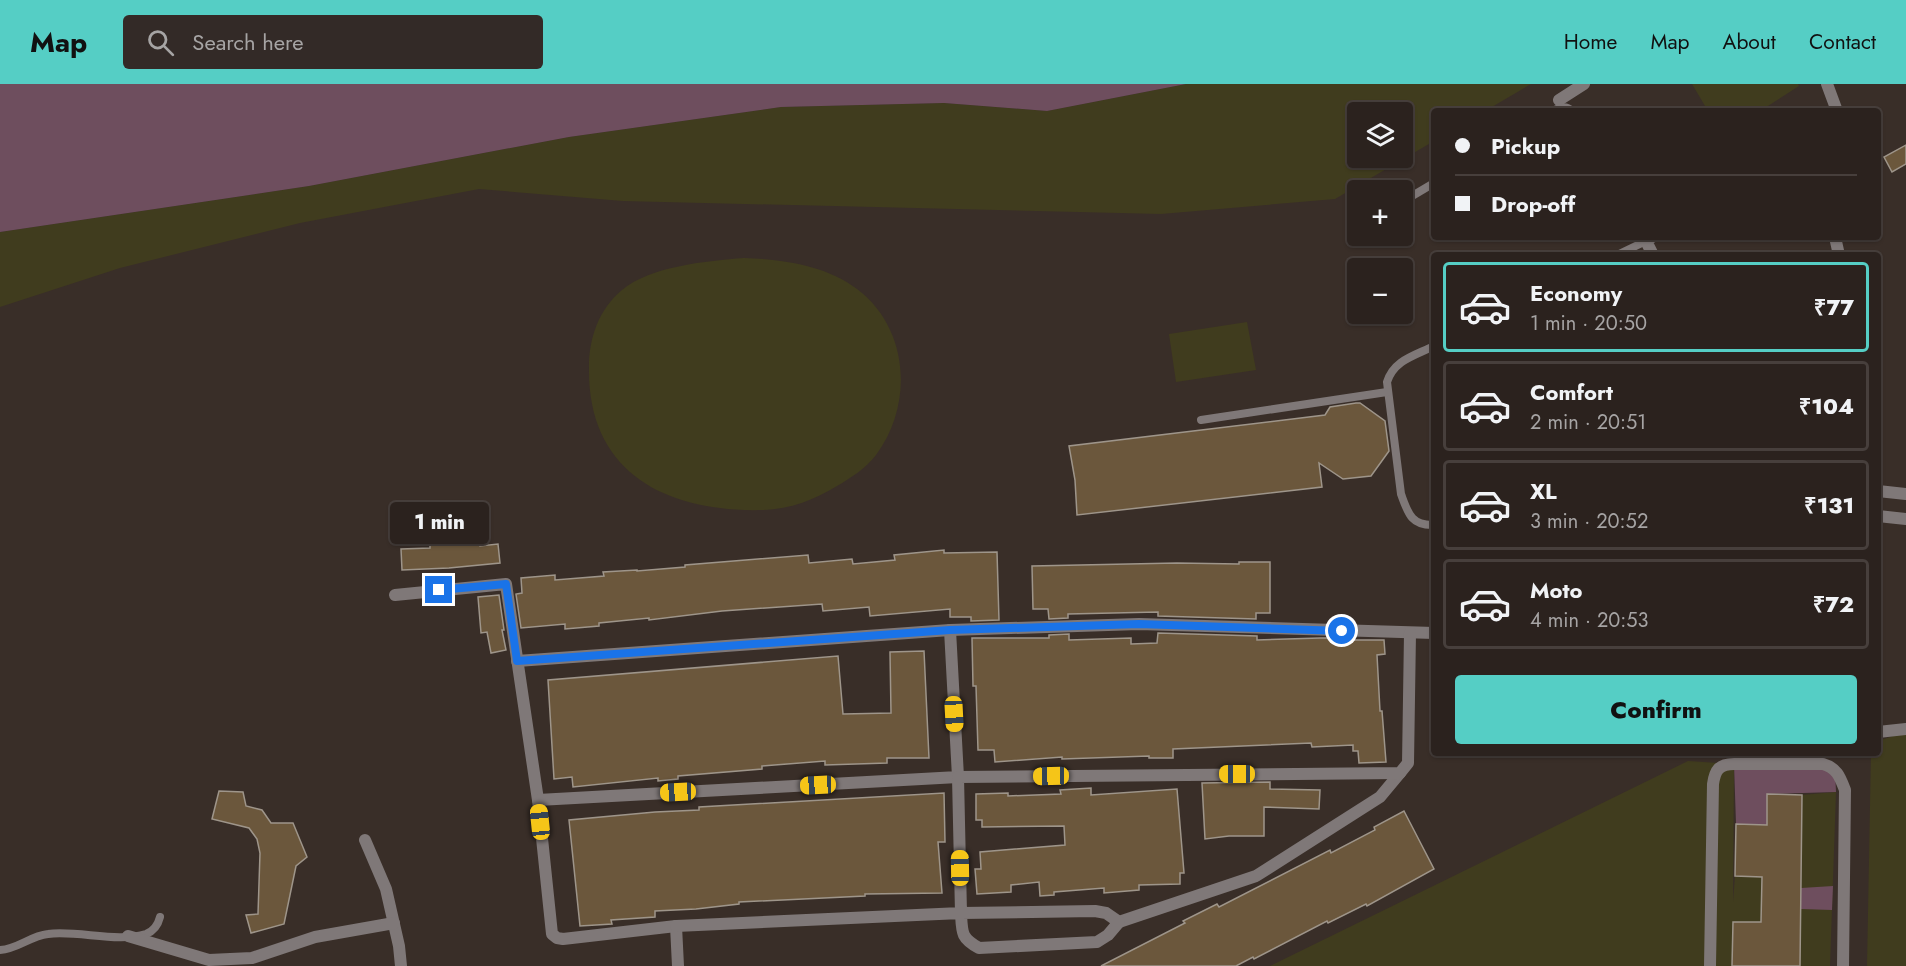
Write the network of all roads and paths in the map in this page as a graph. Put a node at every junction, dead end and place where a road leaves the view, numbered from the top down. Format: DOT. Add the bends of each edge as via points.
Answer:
graph roads {
  1 [pos="1584,84"];
  2 [pos="1827,84"];
  3 [pos="1556,106"];
  4 [pos="1836,108"];
  5 [pos="1431,185"];
  6 [pos="1413,195"];
  7 [pos="1643,240"];
  8 [pos="1622,252"];
  9 [pos="1431,347"];
  10 [pos="1387,392"];
  11 [pos="1201,420"];
  12 [pos="1881,491"];
  13 [pos="1906,494"];
  14 [pos="1881,516"];
  15 [pos="1906,519"];
  16 [pos="1431,525"];
  17 [pos="395,595"];
  18 [pos="950,630"];
  19 [pos="1410,633"];
  20 [pos="1431,633"];
  21 [pos="517,661"];
  22 [pos="1906,729"];
  23 [pos="1881,732"];
  24 [pos="1400,773"];
  25 [pos="958,777"];
  26 [pos="538,800"];
  27 [pos="365,840"];
  28 [pos="961,913"];
  29 [pos="160,917"];
  30 [pos="1119,922"];
  31 [pos="394,923"];
  32 [pos="676,926"];
  33 [pos="128,936"];
  34 [pos="0,950"];
  35 [pos="401,966"];
  36 [pos="678,966"];
  37 [pos="1710,966"];
  38 [pos="1843,966"];
  1 -- 3 [label="street"];
  2 -- 4 [label="street"];
  5 -- 6 [label="lane"];
  7 -- 8 [label="lane"];
  9 -- 10 [label="lane" via="1395,365"];
  10 -- 11 [label="lane"];
  10 -- 16 [label="lane" via="1401,494 1414,522"];
  12 -- 13 [label="street"];
  14 -- 15 [label="street"];
  17 -- 21 [label="street" via="506,584"];
  18 -- 19 [label="street" via="1139,624"];
  18 -- 21 [label="street"];
  18 -- 25 [label="street"];
  19 -- 20 [label="street"];
  19 -- 24 [label="street" via="1408,763"];
  21 -- 26 [label="street"];
  22 -- 23 [label="street"];
  24 -- 25 [label="street"];
  24 -- 30 [label="street" via="1380,797 1256,876"];
  25 -- 26 [label="street"];
  25 -- 28 [label="street"];
  26 -- 32 [label="street" via="552,934 556,938"];
  27 -- 31 [label="street" via="386,889"];
  28 -- 30 [label="street" via="1095,911"];
  28 -- 30 [label="street" via="962,934 979,948 1097,942"];
  28 -- 32 [label="street"];
  29 -- 33 [label="lane" via="158,925 147,934"];
  31 -- 33 [label="street" via="315,937 252,958 209,960"];
  31 -- 35 [label="street"];
  32 -- 36 [label="street"];
  33 -- 34 [label="lane" via="50,933"];
  37 -- 38 [label="street" via="1713,784 1715,774 1726,764 1823,764 1840,776 1845,790"];
}
